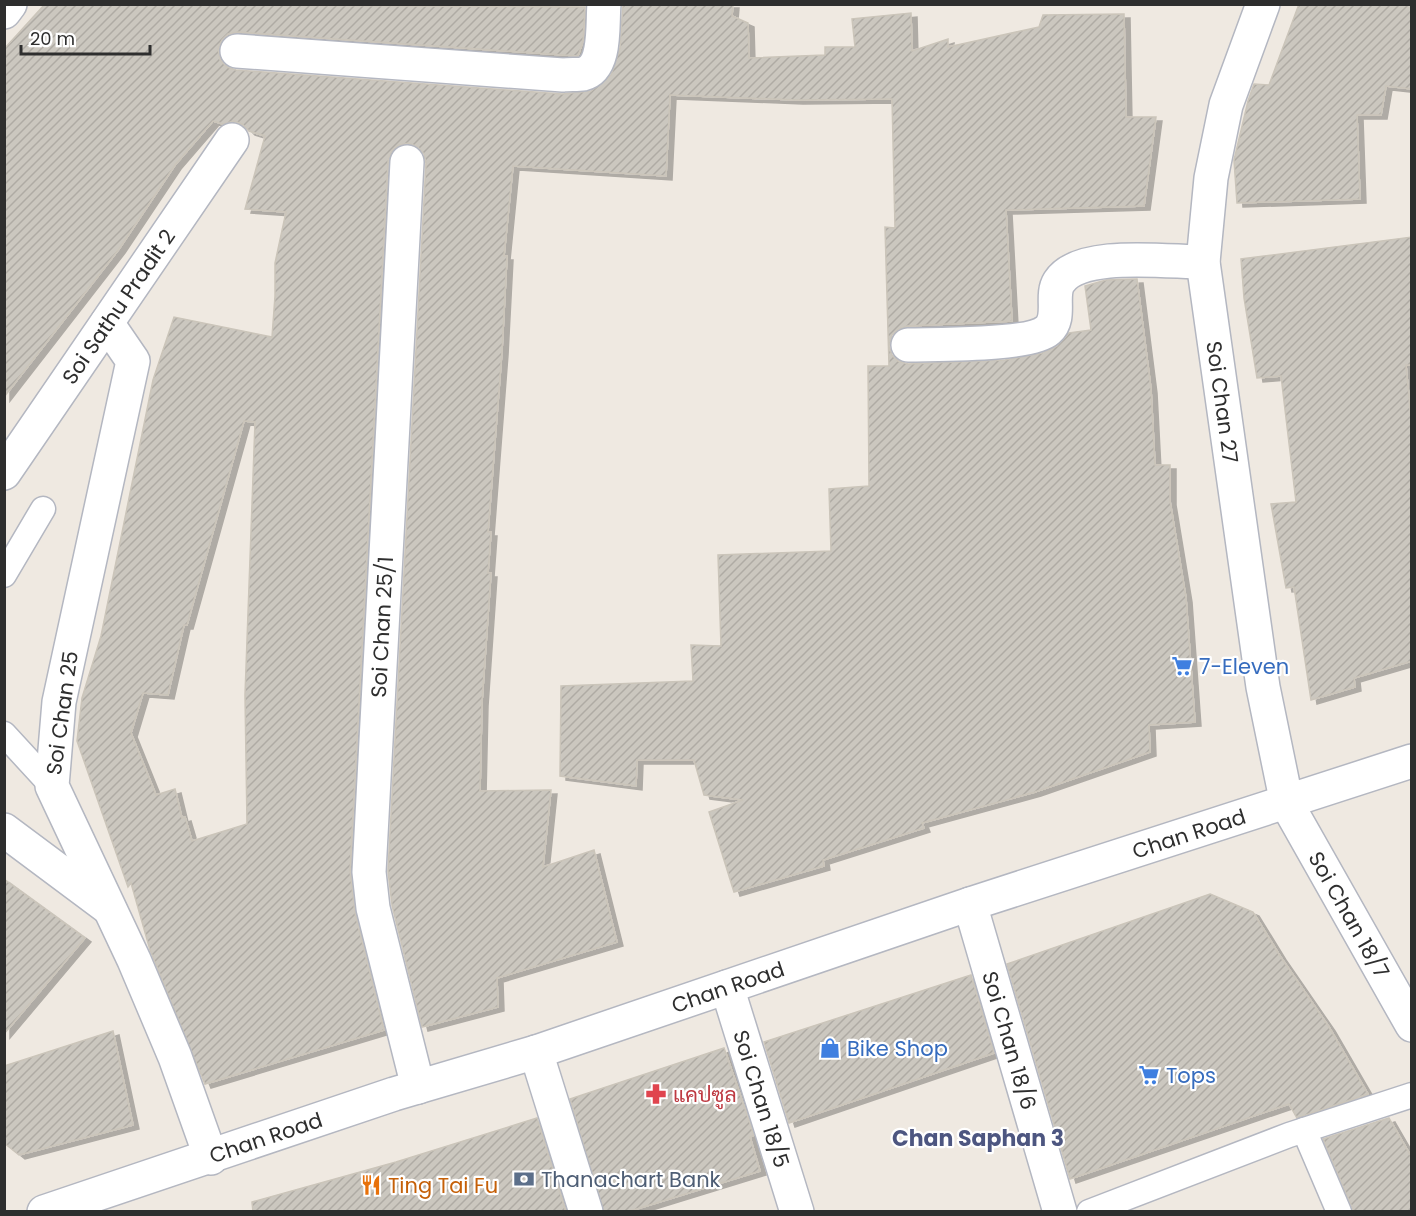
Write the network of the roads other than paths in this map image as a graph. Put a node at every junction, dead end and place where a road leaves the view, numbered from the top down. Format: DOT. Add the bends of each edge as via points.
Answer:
graph roads {
  1 [pos="9,4"];
  2 [pos="604,4"];
  3 [pos="1263,4"];
  4 [pos="4,12"];
  5 [pos="237,51"];
  6 [pos="232,140"];
  7 [pos="407,162"];
  8 [pos="1203,262"];
  9 [pos="107,323"];
  10 [pos="908,345"];
  11 [pos="4,473"];
  12 [pos="43,509"];
  13 [pos="4,575"];
  14 [pos="4,734"];
  15 [pos="1412,762"];
  16 [pos="52,786"];
  17 [pos="1287,804"];
  18 [pos="4,830"];
  19 [pos="970,904"];
  20 [pos="109,908"];
  21 [pos="727,987"];
  22 [pos="1412,1025"];
  23 [pos="536,1052"];
  24 [pos="418,1087"];
  25 [pos="1412,1095"];
  26 [pos="1304,1130"];
  27 [pos="211,1158"];
  28 [pos="44,1212"];
  29 [pos="586,1212"];
  30 [pos="797,1212"];
  31 [pos="1060,1212"];
  32 [pos="1089,1212"];
  33 [pos="1339,1212"];
  1 -- 4 [label="street"];
  2 -- 5 [label="street" via="599,56 594,68 584,74"];
  3 -- 8 [label="street, Soi Chan 27" via="1226,105 1211,178"];
  6 -- 9 [label="street, Soi Sathu Pradit 2"];
  7 -- 24 [label="street, Soi Chan 25/1" via="369,872 378,929"];
  8 -- 10 [label="street" via="1083,265 1066,273 1056,285 1055,316 1050,329 1039,335 1007,341"];
  8 -- 17 [label="street, Soi Chan 27" via="1263,687"];
  9 -- 11 [label="street, Soi Sathu Pradit 2"];
  9 -- 16 [label="street, Soi Chan 25" via="133,361 60,702"];
  12 -- 13 [label="lane"];
  14 -- 16 [label="lane"];
  15 -- 17 [label="street, Chan Road"];
  16 -- 20 [label="street, Soi Chan 25"];
  17 -- 19 [label="street, Chan Road"];
  17 -- 22 [label="street, Soi Chan 18/7"];
  18 -- 20 [label="street"];
  19 -- 21 [label="street, Chan Road"];
  19 -- 31 [label="street, Soi Chan 18/6"];
  20 -- 27 [label="street, Soi Chan 25" via="175,1057"];
  21 -- 23 [label="street, Chan Road"];
  21 -- 30 [label="street, Soi Chan 18/5"];
  23 -- 24 [label="street, Chan Road"];
  23 -- 29 [label="street"];
  24 -- 27 [label="street, Chan Road"];
  25 -- 26 [label="lane"];
  26 -- 32 [label="lane"];
  26 -- 33 [label="lane"];
  27 -- 28 [label="street, Chan Road"];
}
